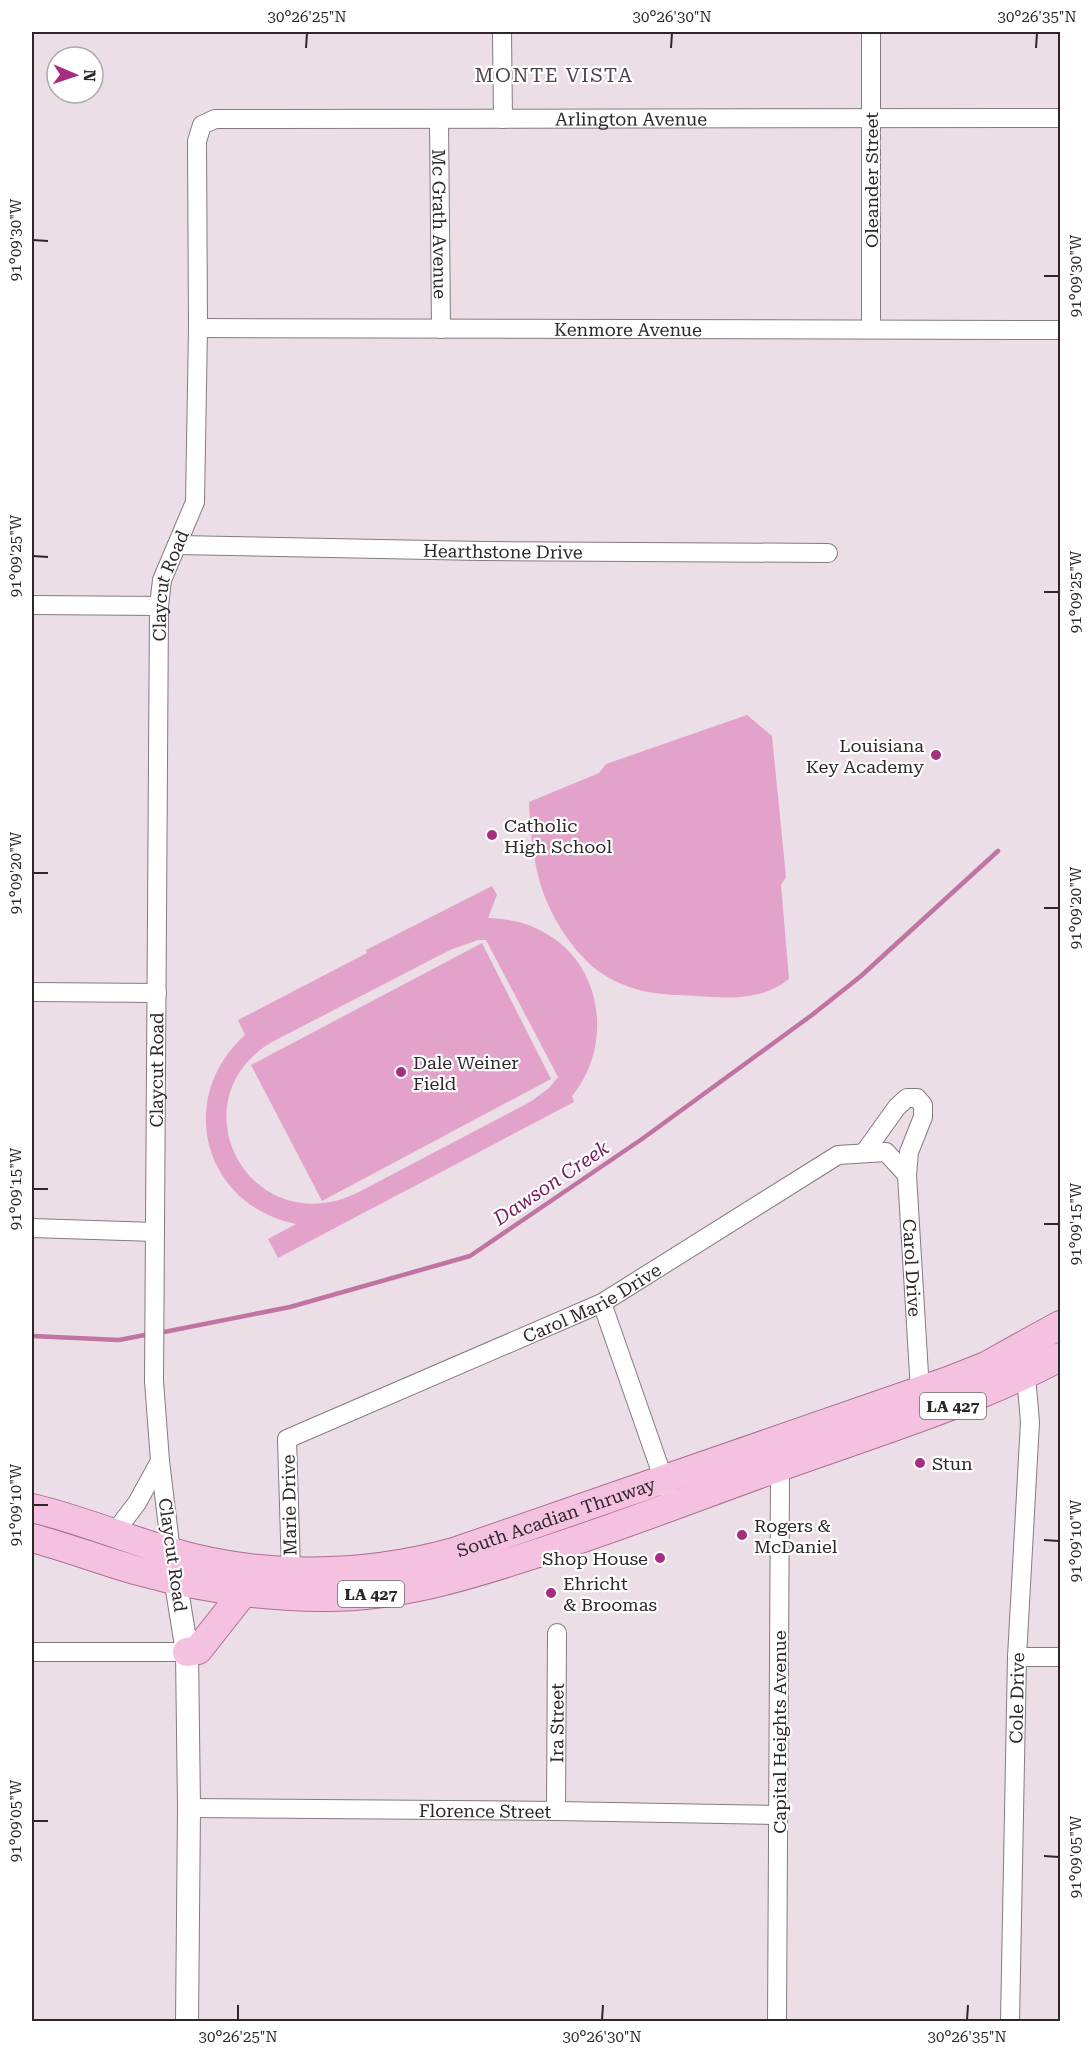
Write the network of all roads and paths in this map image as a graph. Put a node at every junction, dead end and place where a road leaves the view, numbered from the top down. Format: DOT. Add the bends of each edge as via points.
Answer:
graph roads {
  1 [pos="502,32"];
  2 [pos="871,32"];
  3 [pos="1060,118"];
  4 [pos="502,119"];
  5 [pos="871,119"];
  6 [pos="439,120"];
  7 [pos="202,125"];
  8 [pos="198,328"];
  9 [pos="441,328"];
  10 [pos="871,329"];
  11 [pos="1060,330"];
  12 [pos="177,545"];
  13 [pos="828,553"];
  14 [pos="32,605"];
  15 [pos="159,606"];
  16 [pos="32,992"];
  17 [pos="157,993"];
  18 [pos="864,1153"];
  19 [pos="907,1175"];
  20 [pos="32,1228"];
  21 [pos="155,1232"];
  22 [pos="602,1303"];
  23 [pos="1060,1325"];
  24 [pos="1060,1357"];
  25 [pos="1026,1376"];
  26 [pos="920,1390"];
  27 [pos="287,1439"];
  28 [pos="767,1458"];
  29 [pos="160,1461"];
  30 [pos="668,1493"];
  31 [pos="32,1508"];
  32 [pos="114,1533"];
  33 [pos="32,1538"];
  34 [pos="171,1552"];
  35 [pos="291,1571"];
  36 [pos="175,1580"];
  37 [pos="243,1593"];
  38 [pos="557,1634"];
  39 [pos="32,1652"];
  40 [pos="187,1652"];
  41 [pos="1017,1657"];
  42 [pos="1060,1657"];
  43 [pos="189,1808"];
  44 [pos="556,1811"];
  45 [pos="778,1815"];
  46 [pos="188,2022"];
  47 [pos="777,2022"];
  48 [pos="1010,2022"];
  1 -- 4 [label="street"];
  2 -- 5 [label="street, Oleander Street"];
  3 -- 5 [label="street, Arlington Avenue"];
  4 -- 5 [label="street, Arlington Avenue"];
  4 -- 6 [label="street, Arlington Avenue"];
  5 -- 10 [label="street, Oleander Street"];
  6 -- 7 [label="street, Arlington Avenue" via="215,119"];
  6 -- 9 [label="street, Mc Grath Avenue"];
  7 -- 8 [label="street, Claycut Road" via="196,141"];
  8 -- 9 [label="street, Kenmore Avenue"];
  8 -- 12 [label="street, Claycut Road" via="195,502"];
  9 -- 10 [label="street, Kenmore Avenue"];
  10 -- 11 [label="street, Kenmore Avenue"];
  12 -- 13 [label="street, Hearthstone Drive"];
  12 -- 15 [label="street, Claycut Road" via="162,580"];
  14 -- 15 [label="street"];
  15 -- 17 [label="street, Claycut Road"];
  16 -- 17 [label="street"];
  17 -- 21 [label="street, Claycut Road"];
  18 -- 19 [label="street, Carol Marie Drive" via="886,1152"];
  18 -- 19 [label="street, Carol Drive" via="897,1107 907,1098 917,1098 923,1105 923,1117 909,1152"];
  18 -- 22 [label="street, Carol Marie Drive" via="838,1155"];
  19 -- 26 [label="street, Carol Drive"];
  20 -- 21 [label="street"];
  21 -- 29 [label="street, Claycut Road" via="154,1381"];
  22 -- 27 [label="street, Carol Marie Drive"];
  22 -- 30 [label="street"];
  23 -- 26 [label="main road, South Acadian Thruway / LA 427" via="986,1366"];
  24 -- 25 [label="main road, South Acadian Thruway / LA 427"];
  25 -- 28 [label="main road, South Acadian Thruway / LA 427" via="944,1410"];
  25 -- 41 [label="street, Cole Drive" via="1030,1422"];
  26 -- 28 [label="main road, South Acadian Thruway / LA 427"];
  27 -- 35 [label="street, Marie Drive"];
  28 -- 30 [label="main road, South Acadian Thruway / LA 427"];
  28 -- 45 [label="street, Capital Heights Avenue" via="780,1478"];
  29 -- 32 [label="street" via="137,1503"];
  29 -- 34 [label="street, Claycut Road"];
  30 -- 35 [label="main road, South Acadian Thruway / LA 427" via="425,1560 367,1569"];
  30 -- 37 [label="main road, South Acadian Thruway / LA 427" via="477,1574 418,1588 323,1598"];
  31 -- 32 [label="main road, South Acadian Thruway / LA 427"];
  32 -- 34 [label="main road, South Acadian Thruway / LA 427"];
  33 -- 36 [label="main road, South Acadian Thruway / LA 427"];
  34 -- 35 [label="main road, South Acadian Thruway / LA 427" via="229,1565"];
  34 -- 36 [label="street, Claycut Road"];
  36 -- 37 [label="main road, South Acadian Thruway / LA 427"];
  36 -- 40 [label="street, Claycut Road"];
  37 -- 40 [label="main road" via="198,1650"];
  38 -- 44 [label="street, Ira Street"];
  39 -- 40 [label="street"];
  40 -- 43 [label="street, Claycut Road"];
  41 -- 42 [label="street"];
  41 -- 48 [label="street, Cole Drive"];
  43 -- 44 [label="street, Florence Street"];
  43 -- 46 [label="street, Claycut Road"];
  44 -- 45 [label="street, Florence Street"];
  45 -- 47 [label="street, Capital Heights Avenue"];
}
